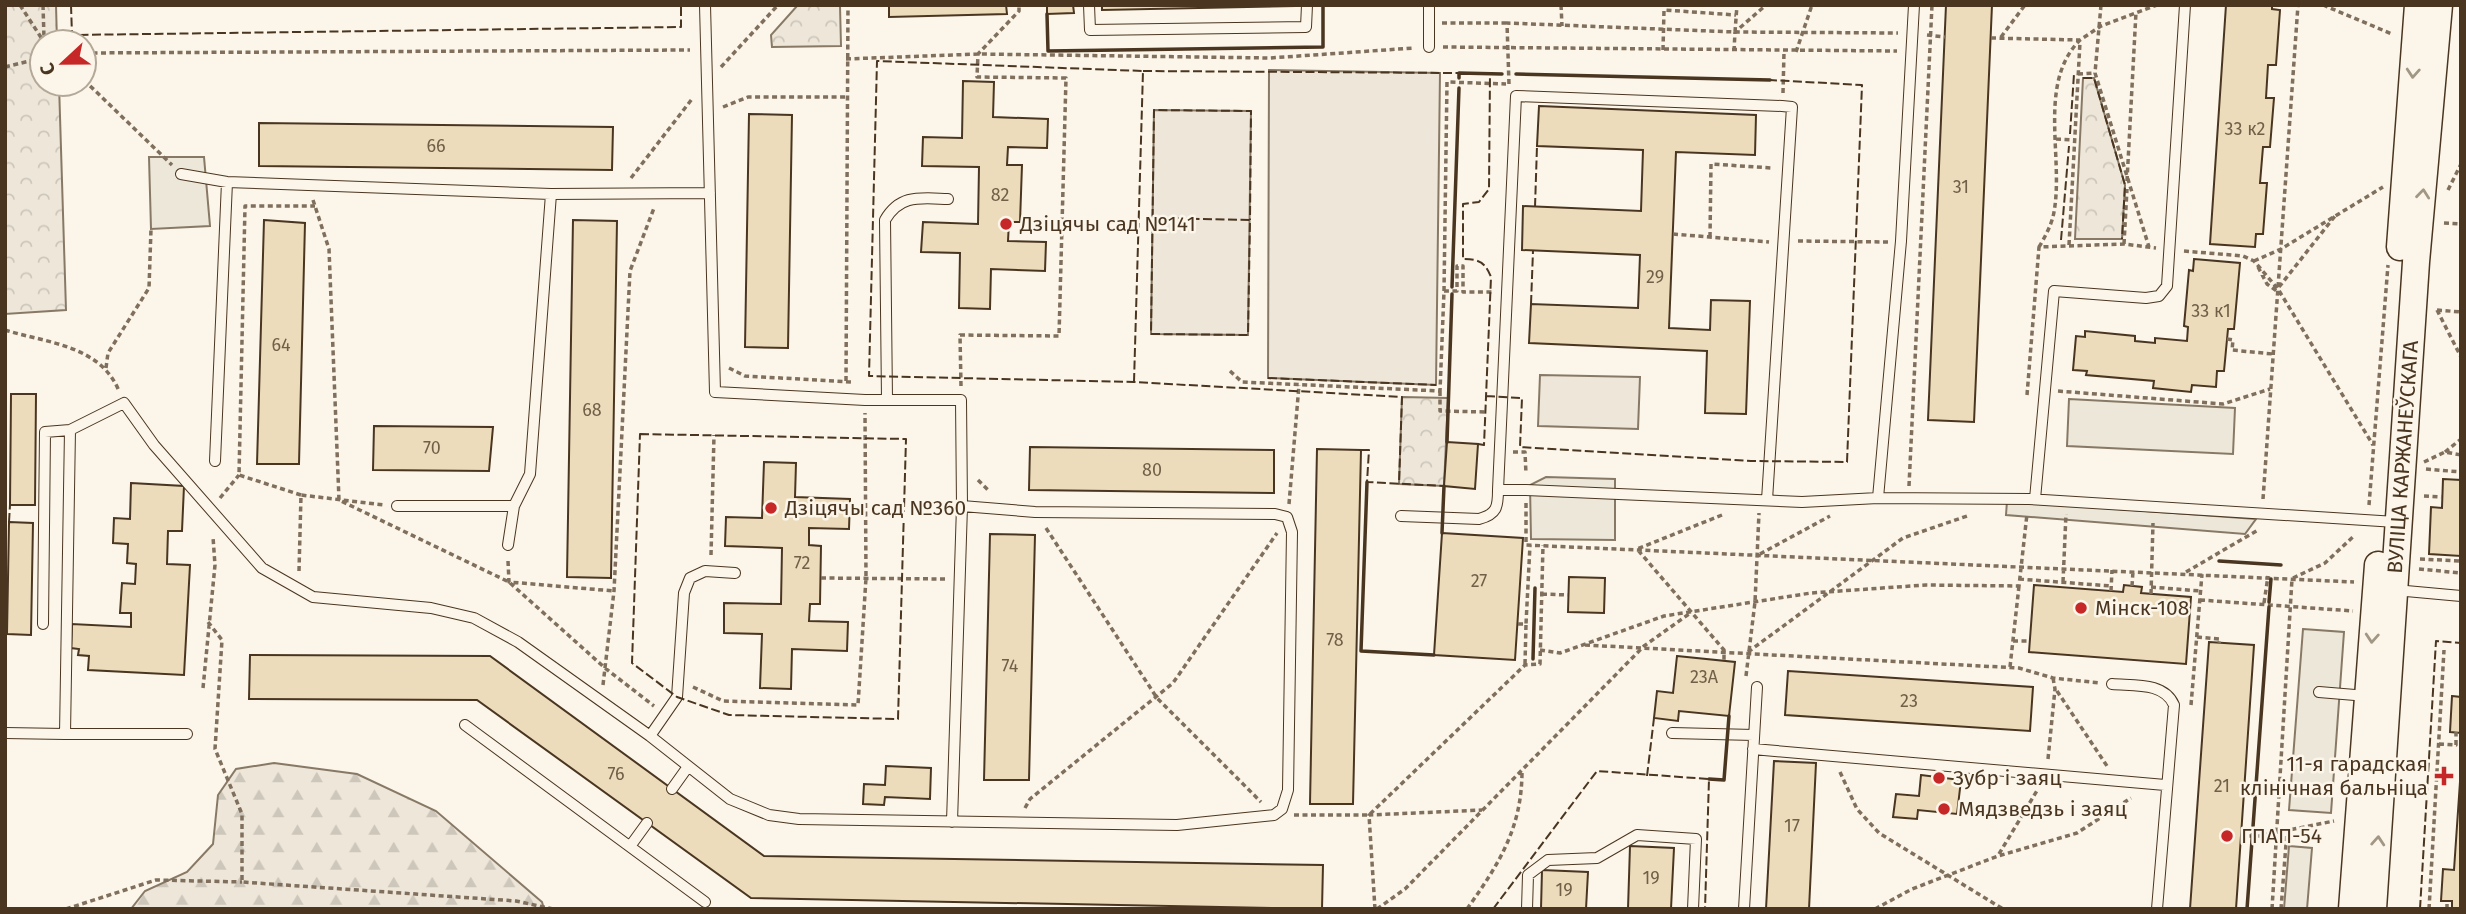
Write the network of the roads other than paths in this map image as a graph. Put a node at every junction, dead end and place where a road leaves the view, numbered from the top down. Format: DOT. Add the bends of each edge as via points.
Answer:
graph roads {
  1 [pos="705,5"];
  2 [pos="1088,5"];
  3 [pos="1307,5"];
  4 [pos="1429,5"];
  5 [pos="1914,5"];
  6 [pos="2185,5"];
  7 [pos="2418,5"];
  8 [pos="2439,5"];
  9 [pos="1429,47"];
  10 [pos="181,174"];
  11 [pos="227,183"];
  12 [pos="551,194"];
  13 [pos="710,194"];
  14 [pos="948,199"];
  15 [pos="887,400"];
  16 [pos="70,430"];
  17 [pos="215,461"];
  18 [pos="1498,490"];
  19 [pos="1878,498"];
  20 [pos="2032,499"];
  21 [pos="1763,500"];
  22 [pos="397,506"];
  23 [pos="514,506"];
  24 [pos="962,506"];
  25 [pos="1401,516"];
  26 [pos="2382,521"];
  27 [pos="508,544"];
  28 [pos="735,573"];
  29 [pos="2378,587"];
  30 [pos="2461,596"];
  31 [pos="43,624"];
  32 [pos="2112,684"];
  33 [pos="1757,687"];
  34 [pos="2319,692"];
  35 [pos="2378,696"];
  36 [pos="466,725"];
  37 [pos="5,733"];
  38 [pos="1672,733"];
  39 [pos="65,734"];
  40 [pos="187,734"];
  41 [pos="650,736"];
  42 [pos="1754,736"];
  43 [pos="1753,749"];
  44 [pos="687,768"];
  45 [pos="2165,785"];
  46 [pos="672,789"];
  47 [pos="952,822"];
  48 [pos="648,823"];
  49 [pos="631,845"];
  50 [pos="705,902"];
  51 [pos="1527,909"];
  52 [pos="1693,909"];
  53 [pos="1744,909"];
  54 [pos="2157,909"];
  55 [pos="2352,909"];
  56 [pos="2373,909"];
  1 -- 13 [label="lane"];
  2 -- 3 [label="lane" via="1090,30 1306,27"];
  4 -- 9 [label="lane"];
  5 -- 19 [label="lane" via="1901,241"];
  6 -- 20 [label="lane" via="2167,286 2158,296 2054,291"];
  7 -- 26 [label="street, ВУЛІЦА КАРЖАНЕЎСКАГА, one-way"];
  26 -- 8 [label="street, ВУЛІЦА КАРЖАНЕЎСКАГА, one-way" via="2416,261"];
  10 -- 11 [label="lane"];
  11 -- 12 [label="lane"];
  11 -- 17 [label="lane"];
  12 -- 13 [label="lane"];
  12 -- 23 [label="lane" via="530,474"];
  13 -- 15 [label="lane" via="715,392"];
  14 -- 15 [label="lane" via="907,198 892,207 885,220"];
  15 -- 24 [label="lane" via="961,400"];
  16 -- 31 [label="lane" via="45,432"];
  16 -- 39 [label="lane"];
  16 -- 41 [label="lane" via="124,402 154,445 262,568 313,597 432,608 474,618 518,642"];
  18 -- 21 [label="lane"];
  18 -- 21 [label="lane" via="1516,96 1792,107"];
  18 -- 25 [label="lane" via="1498,507 1491,516"];
  19 -- 20 [label="lane"];
  19 -- 21 [label="lane"];
  20 -- 26 [label="lane"];
  22 -- 23 [label="lane"];
  23 -- 27 [label="lane"];
  24 -- 47 [label="lane"];
  24 -- 47 [label="lane" via="1035,512 1287,517 1292,532 1288,790 1282,809 1274,815 1177,825"];
  26 -- 29 [label="street, ВУЛІЦА КАРЖАНЕЎСКАГА"];
  28 -- 41 [label="lane" via="710,571 690,578 684,593 677,697"];
  29 -- 30 [label="lane"];
  29 -- 35 [label="street, ВУЛІЦА КАРЖАНЕЎСКАГА"];
  32 -- 45 [label="lane" via="2160,689 2174,705"];
  33 -- 42 [label="lane"];
  34 -- 35 [label="lane"];
  35 -- 55 [label="street, ВУЛІЦА КАРЖАНЕЎСКАГА"];
  56 -- 35 [label="street, ВУЛІЦА КАРЖАНЕЎСКАГА, one-way"];
  36 -- 49 [label="lane"];
  37 -- 39 [label="lane"];
  38 -- 42 [label="lane"];
  39 -- 40 [label="lane"];
  41 -- 44 [label="lane"];
  42 -- 43 [label="lane"];
  43 -- 45 [label="lane"];
  43 -- 53 [label="lane"];
  44 -- 46 [label="lane"];
  44 -- 47 [label="lane" via="730,799 769,815"];
  45 -- 54 [label="lane"];
  48 -- 49 [label="lane"];
  49 -- 50 [label="lane"];
  51 -- 52 [label="lane" via="1528,875 1548,860 1597,858 1637,835 1696,839"];
}
